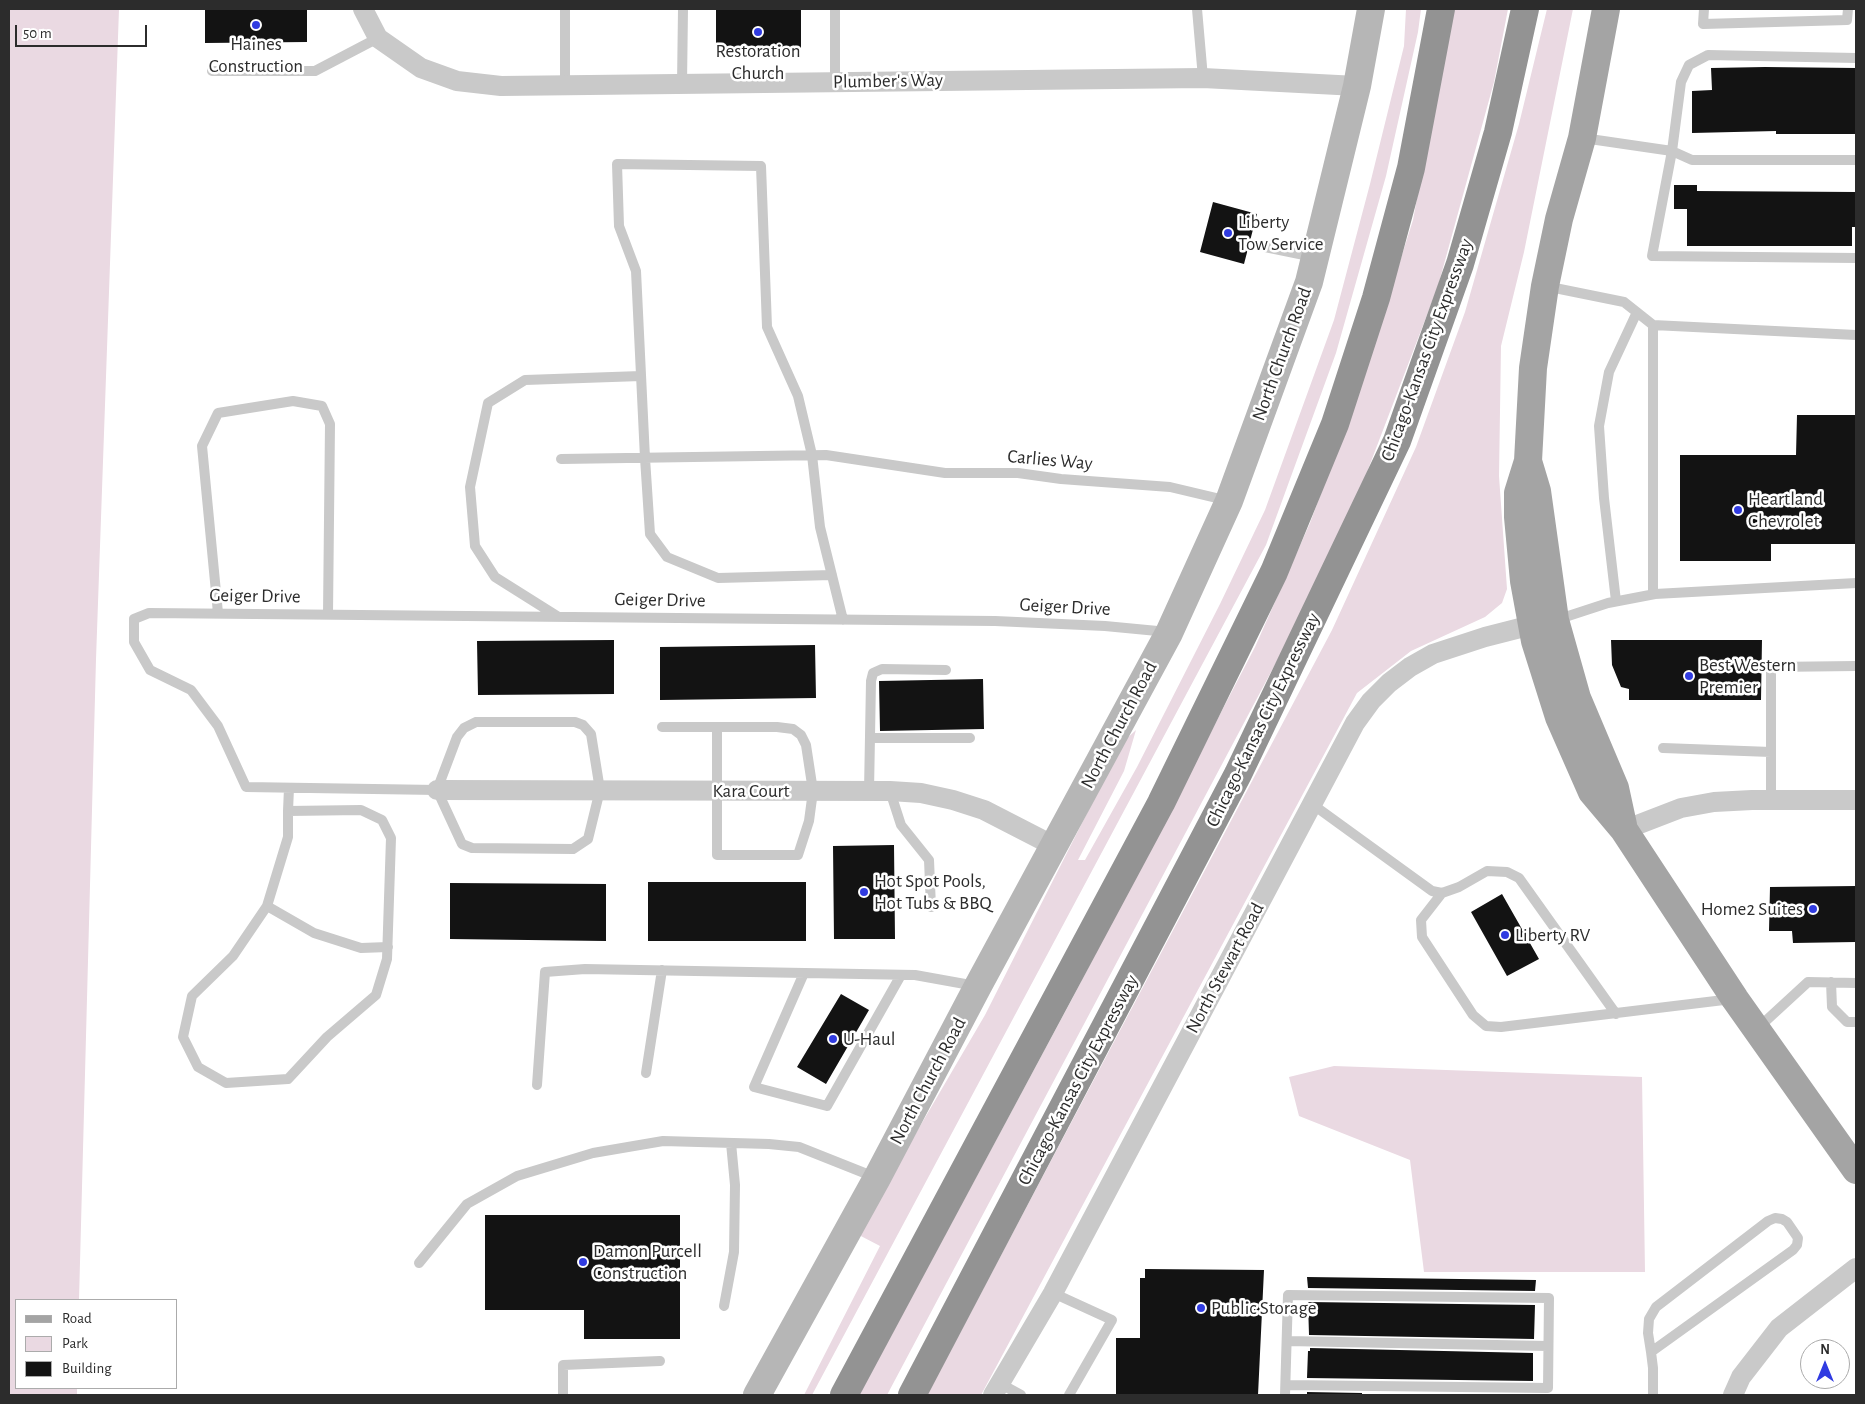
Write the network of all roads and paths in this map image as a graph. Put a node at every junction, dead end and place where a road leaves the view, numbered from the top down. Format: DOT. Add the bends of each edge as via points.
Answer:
graph roads {
  1 [pos="363,9"];
  2 [pos="565,9"];
  3 [pos="683,9"];
  4 [pos="835,9"];
  5 [pos="1197,9"];
  6 [pos="1371,9"];
  7 [pos="1441,9"];
  8 [pos="1525,9"];
  9 [pos="1606,9"];
  10 [pos="1704,9"];
  11 [pos="1848,9"];
  12 [pos="378,38"];
  13 [pos="1856,58"];
  14 [pos="212,71"];
  15 [pos="1204,78"];
  16 [pos="835,82"];
  17 [pos="682,84"];
  18 [pos="564,86"];
  19 [pos="1357,86"];
  20 [pos="1582,138"];
  21 [pos="1672,151"];
  22 [pos="1856,160"];
  23 [pos="1265,247"];
  24 [pos="1315,257"];
  25 [pos="1856,258"];
  26 [pos="1545,286"];
  27 [pos="1637,312"];
  28 [pos="1653,326"];
  29 [pos="1856,334"];
  30 [pos="641,376"];
  31 [pos="812,455"];
  32 [pos="645,458"];
  33 [pos="561,460"];
  34 [pos="1229,501"];
  35 [pos="832,576"];
  36 [pos="1856,583"];
  37 [pos="1653,594"];
  38 [pos="1616,601"];
  39 [pos="218,613"];
  40 [pos="328,614"];
  41 [pos="558,617"];
  42 [pos="843,620"];
  43 [pos="1543,623"];
  44 [pos="1169,633"];
  45 [pos="1856,666"];
  46 [pos="946,670"];
  47 [pos="662,727"];
  48 [pos="717,727"];
  49 [pos="870,738"];
  50 [pos="970,738"];
  51 [pos="1663,748"];
  52 [pos="1771,752"];
  53 [pos="289,788"];
  54 [pos="438,790"];
  55 [pos="600,790"];
  56 [pos="717,791"];
  57 [pos="813,791"];
  58 [pos="869,791"];
  59 [pos="890,791"];
  60 [pos="1771,800"];
  61 [pos="1856,800"];
  62 [pos="1312,804"];
  63 [pos="288,811"];
  64 [pos="1624,830"];
  65 [pos="1054,846"];
  66 [pos="1442,893"];
  67 [pos="267,906"];
  68 [pos="931,907"];
  69 [pos="388,947"];
  70 [pos="662,970"];
  71 [pos="804,973"];
  72 [pos="901,975"];
  73 [pos="1831,982"];
  74 [pos="1856,983"];
  75 [pos="978,986"];
  76 [pos="1735,998"];
  77 [pos="1616,1014"];
  78 [pos="1852,1022"];
  79 [pos="1757,1029"];
  80 [pos="646,1073"];
  81 [pos="537,1085"];
  82 [pos="731,1142"];
  83 [pos="1856,1170"];
  84 [pos="877,1178"];
  85 [pos="419,1263"];
  86 [pos="1856,1268"];
  87 [pos="1053,1293"];
  88 [pos="724,1306"];
  89 [pos="1287,1341"];
  90 [pos="1548,1346"];
  91 [pos="1650,1352"];
  92 [pos="660,1361"];
  93 [pos="996,1389"];
  94 [pos="1286,1390"];
  95 [pos="563,1395"];
  96 [pos="757,1395"];
  97 [pos="844,1395"];
  98 [pos="912,1395"];
  99 [pos="1021,1395"];
  100 [pos="1069,1395"];
  101 [pos="1654,1395"];
  102 [pos="1732,1395"];
  1 -- 12 [label="street"];
  2 -- 18 [label="lane"];
  3 -- 17 [label="lane"];
  4 -- 16 [label="lane"];
  5 -- 15 [label="lane"];
  6 -- 19 [label="main road, North Church Road"];
  7 -- 97 [label="highway" via="1411,168 1376,298 1335,424 1274,572 1161,803"];
  8 -- 98 [label="highway, Chicago-Kansas City Expressway" via="1498,132 1460,264 1397,441 1238,774"];
  9 -- 20 [label="main road"];
  10 -- 11 [label="lane" via="1703,24 1847,20"];
  12 -- 14 [label="lane" via="315,71"];
  12 -- 18 [label="street, Plumber's Way" via="421,68 457,81 501,86"];
  13 -- 21 [label="lane" via="1708,55 1702,58 1690,65 1681,82"];
  15 -- 16 [label="street, Plumber's Way"];
  15 -- 19 [label="street, Plumber's Way"];
  16 -- 17 [label="street, Plumber's Way"];
  17 -- 18 [label="street, Plumber's Way"];
  19 -- 24 [label="main road, North Church Road"];
  20 -- 21 [label="lane"];
  20 -- 26 [label="main road" via="1559,219"];
  21 -- 22 [label="lane" via="1692,160"];
  21 -- 25 [label="lane" via="1652,256"];
  23 -- 24 [label="lane"];
  24 -- 34 [label="main road, North Church Road" via="1309,282"];
  26 -- 27 [label="lane" via="1624,302"];
  26 -- 43 [label="main road" via="1533,368 1528,461 1537,491"];
  27 -- 28 [label="lane"];
  27 -- 38 [label="lane" via="1609,372 1599,426"];
  28 -- 29 [label="lane"];
  28 -- 37 [label="lane"];
  30 -- 31 [label="lane" via="636,271 620,226 617,164 761,166 767,327 798,396"];
  30 -- 32 [label="lane"];
  30 -- 41 [label="lane" via="525,380 488,403 470,486 475,546 495,577"];
  31 -- 32 [label="lane, Carlies Way"];
  31 -- 34 [label="lane, Carlies Way" via="945,473 1018,473 1061,480 1170,487"];
  31 -- 35 [label="lane" via="820,527"];
  32 -- 33 [label="lane, Carlies Way"];
  32 -- 35 [label="lane" via="650,534 667,557 718,578"];
  34 -- 44 [label="main road, North Church Road"];
  35 -- 42 [label="lane"];
  36 -- 37 [label="lane"];
  37 -- 38 [label="lane"];
  38 -- 43 [label="lane"];
  39 -- 40 [label="lane, Geiger Drive"];
  39 -- 40 [label="lane" via="202,446 218,413 293,400 322,406 330,424"];
  39 -- 53 [label="lane, Geiger Drive" via="149,612 134,619 134,642 150,670 191,690 218,726 246,787"];
  40 -- 41 [label="lane, Geiger Drive"];
  41 -- 42 [label="lane, Geiger Drive"];
  42 -- 44 [label="lane, Geiger Drive" via="1005,622 1105,626"];
  43 -- 62 [label="street, North Stewart Road" via="1433,654 1389,683 1355,723"];
  43 -- 64 [label="main road" via="1615,788"];
  44 -- 65 [label="main road, North Church Road"];
  45 -- 52 [label="lane" via="1770,667"];
  46 -- 49 [label="lane" via="882,669 873,673"];
  47 -- 48 [label="lane"];
  48 -- 56 [label="lane"];
  48 -- 57 [label="lane" via="777,727 802,735"];
  49 -- 50 [label="lane"];
  49 -- 58 [label="lane"];
  51 -- 52 [label="lane"];
  52 -- 60 [label="lane"];
  53 -- 54 [label="lane"];
  53 -- 63 [label="lane"];
  54 -- 55 [label="street, Kara Court"];
  54 -- 55 [label="lane" via="462,844 472,848 573,849 588,839"];
  54 -- 55 [label="lane" via="457,736 476,722 575,722 583,725 591,734"];
  55 -- 56 [label="street, Kara Court"];
  56 -- 57 [label="street, Kara Court"];
  56 -- 57 [label="lane" via="718,855 798,856 809,821"];
  57 -- 58 [label="street, Kara Court"];
  58 -- 59 [label="street, Kara Court"];
  59 -- 65 [label="street, Kara Court" via="920,793 961,802 984,810"];
  59 -- 68 [label="lane" via="901,825 929,860"];
  60 -- 61 [label="street"];
  60 -- 64 [label="street" via="1714,802 1681,808"];
  62 -- 66 [label="lane" via="1432,890"];
  62 -- 87 [label="street, North Stewart Road"];
  63 -- 67 [label="lane" via="288,837"];
  63 -- 69 [label="lane" via="361,810 382,820 390,838"];
  64 -- 76 [label="main road"];
  65 -- 75 [label="main road, North Church Road"];
  66 -- 77 [label="lane" via="1487,871 1508,872 1519,878"];
  66 -- 77 [label="lane" via="1421,920 1422,937 1473,1015 1486,1026"];
  67 -- 69 [label="lane" via="314,933 361,948"];
  67 -- 69 [label="lane" via="233,956 192,996 183,1037 198,1067 226,1083 288,1079 327,1036 376,995"];
  70 -- 71 [label="lane"];
  70 -- 80 [label="lane"];
  70 -- 81 [label="lane" via="585,968 545,972"];
  71 -- 72 [label="lane"];
  71 -- 72 [label="lane" via="754,1088 827,1106"];
  72 -- 75 [label="lane"];
  73 -- 74 [label="lane"];
  73 -- 78 [label="lane" via="1832,1007"];
  73 -- 79 [label="lane" via="1808,982"];
  75 -- 84 [label="main road, North Church Road"];
  76 -- 77 [label="lane"];
  76 -- 79 [label="main road"];
  79 -- 83 [label="main road"];
  82 -- 84 [label="lane" via="799,1147"];
  82 -- 85 [label="lane" via="663,1141 593,1153 517,1176 467,1204"];
  82 -- 88 [label="lane" via="735,1185 734,1252"];
  84 -- 96 [label="main road, North Church Road"];
  86 -- 102 [label="street" via="1779,1328 1741,1377"];
  87 -- 93 [label="street, North Stewart Road"];
  87 -- 100 [label="lane" via="1112,1320"];
  89 -- 90 [label="lane"];
  89 -- 90 [label="lane" via="1288,1295 1549,1298"];
  89 -- 94 [label="lane"];
  90 -- 94 [label="lane" via="1548,1388"];
  91 -- 91 [label="lane" via="1649,1319 1656,1307 1768,1220 1782,1218 1787,1222 1798,1238 1793,1250"];
  91 -- 101 [label="lane"];
  92 -- 95 [label="lane" via="563,1364"];
  93 -- 99 [label="lane"];
}
